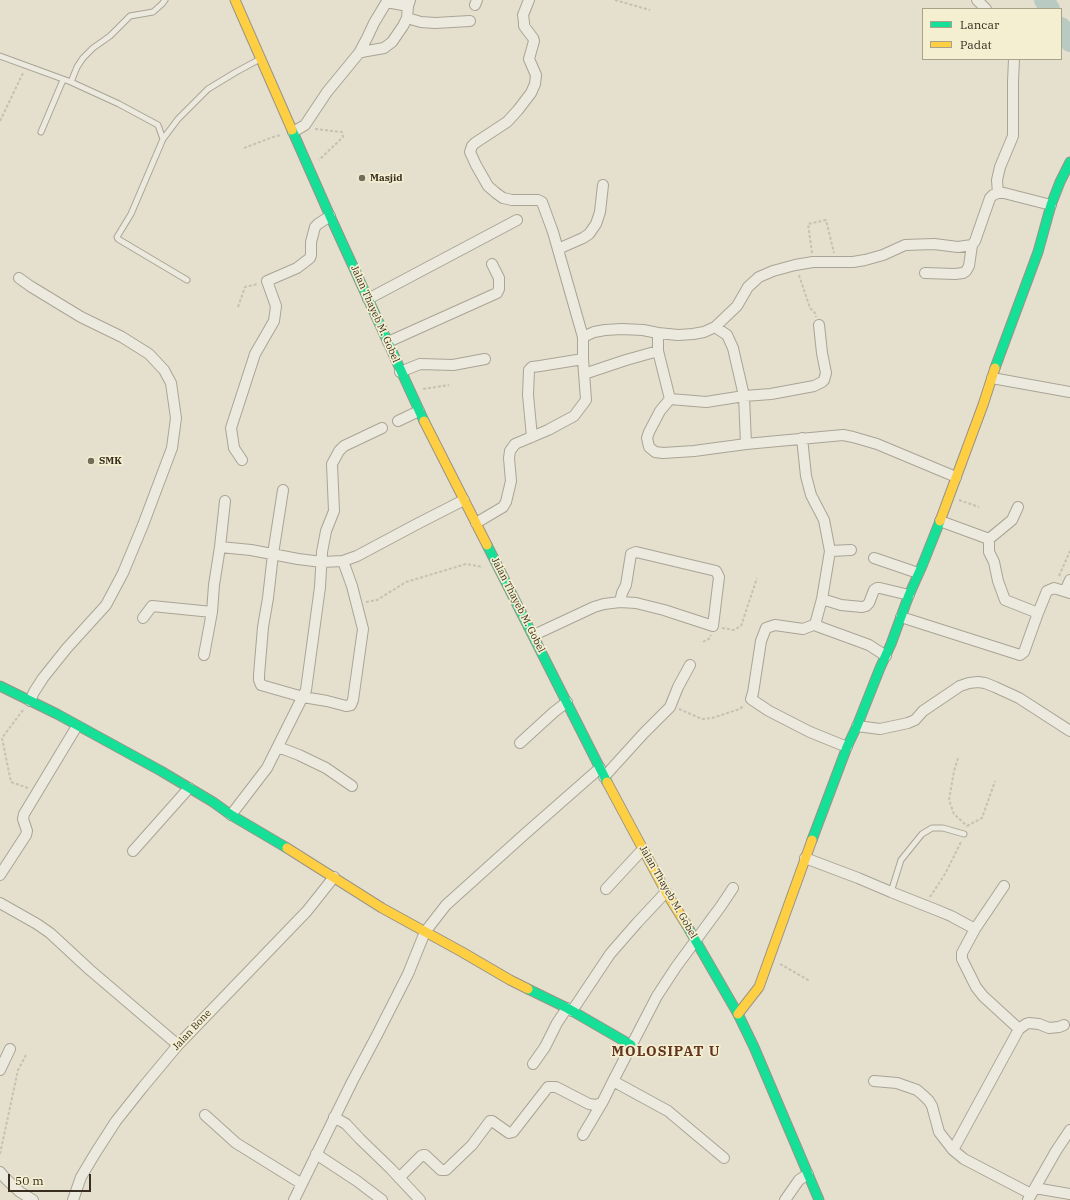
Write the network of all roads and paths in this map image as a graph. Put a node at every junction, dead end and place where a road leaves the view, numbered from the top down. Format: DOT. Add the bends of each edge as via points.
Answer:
graph roads {
  1 [pos="165,0"];
  2 [pos="234,0"];
  3 [pos="529,0"];
  4 [pos="615,0"];
  5 [pos="977,0"];
  6 [pos="409,3"];
  7 [pos="985,8"];
  8 [pos="650,10"];
  9 [pos="407,18"];
  10 [pos="470,21"];
  11 [pos="359,53"];
  12 [pos="0,56"];
  13 [pos="260,58"];
  14 [pos="1014,60"];
  15 [pos="26,66"];
  16 [pos="64,80"];
  17 [pos="71,82"];
  18 [pos="0,121"];
  19 [pos="315,129"];
  20 [pos="41,132"];
  21 [pos="293,132"];
  22 [pos="163,139"];
  23 [pos="244,148"];
  24 [pos="1070,162"];
  25 [pos="309,169"];
  26 [pos="603,185"];
  27 [pos="998,193"];
  28 [pos="1051,205"];
  29 [pos="330,216"];
  30 [pos="517,220"];
  31 [pos="972,245"];
  32 [pos="558,249"];
  33 [pos="813,262"];
  34 [pos="837,262"];
  35 [pos="492,264"];
  36 [pos="795,265"];
  37 [pos="925,273"];
  38 [pos="19,278"];
  39 [pos="187,280"];
  40 [pos="267,281"];
  41 [pos="368,299"];
  42 [pos="238,307"];
  43 [pos="820,325"];
  44 [pos="715,327"];
  45 [pos="658,333"];
  46 [pos="583,336"];
  47 [pos="388,342"];
  48 [pos="658,352"];
  49 [pos="485,359"];
  50 [pos="583,359"];
  51 [pos="400,372"];
  52 [pos="584,374"];
  53 [pos="992,378"];
  54 [pos="449,385"];
  55 [pos="410,390"];
  56 [pos="1070,392"];
  57 [pos="744,396"];
  58 [pos="670,399"];
  59 [pos="419,411"];
  60 [pos="398,421"];
  61 [pos="382,428"];
  62 [pos="532,437"];
  63 [pos="802,438"];
  64 [pos="746,444"];
  65 [pos="242,460"];
  66 [pos="956,477"];
  67 [pos="283,490"];
  68 [pos="949,496"];
  69 [pos="464,500"];
  70 [pos="225,501"];
  71 [pos="979,507"];
  72 [pos="1018,507"];
  73 [pos="940,521"];
  74 [pos="476,523"];
  75 [pos="990,539"];
  76 [pos="220,547"];
  77 [pos="851,550"];
  78 [pos="830,551"];
  79 [pos="1070,551"];
  80 [pos="273,554"];
  81 [pos="874,558"];
  82 [pos="343,561"];
  83 [pos="322,562"];
  84 [pos="500,570"];
  85 [pos="918,573"];
  86 [pos="757,578"];
  87 [pos="1070,580"];
  88 [pos="1054,588"];
  89 [pos="1067,592"];
  90 [pos="909,595"];
  91 [pos="822,599"];
  92 [pos="620,602"];
  93 [pos="356,604"];
  94 [pos="212,612"];
  95 [pos="1038,613"];
  96 [pos="901,617"];
  97 [pos="143,618"];
  98 [pos="816,624"];
  99 [pos="713,626"];
  100 [pos="534,635"];
  101 [pos="704,642"];
  102 [pos="204,655"];
  103 [pos="886,656"];
  104 [pos="690,665"];
  105 [pos="0,686"];
  106 [pos="303,696"];
  107 [pos="751,699"];
  108 [pos="30,701"];
  109 [pos="567,702"];
  110 [pos="670,707"];
  111 [pos="77,726"];
  112 [pos="857,726"];
  113 [pos="1070,731"];
  114 [pos="1,737"];
  115 [pos="520,743"];
  116 [pos="278,747"];
  117 [pos="847,747"];
  118 [pos="958,758"];
  119 [pos="602,772"];
  120 [pos="995,781"];
  121 [pos="352,786"];
  122 [pos="189,788"];
  123 [pos="38,791"];
  124 [pos="231,815"];
  125 [pos="967,826"];
  126 [pos="964,834"];
  127 [pos="643,849"];
  128 [pos="133,851"];
  129 [pos="805,858"];
  130 [pos="0,875"];
  131 [pos="334,878"];
  132 [pos="1004,886"];
  133 [pos="733,888"];
  134 [pos="606,889"];
  135 [pos="666,892"];
  136 [pos="890,892"];
  137 [pos="0,903"];
  138 [pos="924,905"];
  139 [pos="975,929"];
  140 [pos="425,932"];
  141 [pos="696,940"];
  142 [pos="769,957"];
  143 [pos="810,981"];
  144 [pos="570,1010"];
  145 [pos="738,1014"];
  146 [pos="1064,1025"];
  147 [pos="1019,1029"];
  148 [pos="631,1044"];
  149 [pos="178,1046"];
  150 [pos="10,1049"];
  151 [pos="26,1055"];
  152 [pos="533,1064"];
  153 [pos="0,1070"];
  154 [pos="613,1081"];
  155 [pos="874,1082"];
  156 [pos="602,1103"];
  157 [pos="205,1115"];
  158 [pos="334,1117"];
  159 [pos="1070,1130"];
  160 [pos="583,1135"];
  161 [pos="953,1150"];
  162 [pos="0,1154"];
  163 [pos="316,1154"];
  164 [pos="724,1158"];
  165 [pos="0,1172"];
  166 [pos="808,1174"];
  167 [pos="399,1178"];
  168 [pos="302,1184"];
  169 [pos="1031,1194"];
  170 [pos="1070,1194"];
  171 [pos="33,1200"];
  172 [pos="73,1200"];
  173 [pos="294,1200"];
  174 [pos="382,1200"];
  175 [pos="420,1200"];
  176 [pos="785,1200"];
  177 [pos="819,1200"];
  1 -- 17 [label="lane" via="153,12 130,16 110,36 93,48 80,63"];
  2 -- 13 [label="street, Jalan Thayeb M. Gobel"];
  3 -- 32 [label="street" via="523,15 524,26 534,41 529,59 536,75 535,84 531,93 507,122 475,143 470,152 488,186 496,194 512,200 542,202"];
  4 -- 8 [label="path"];
  5 -- 7 [label="street"];
  6 -- 9 [label="street"];
  6 -- 11 [label="street" via="386,3"];
  9 -- 10 [label="street" via="435,23"];
  9 -- 11 [label="street" via="392,42 384,48"];
  11 -- 21 [label="street" via="327,92 305,125"];
  12 -- 15 [label="lane"];
  13 -- 21 [label="street, Jalan Thayeb M. Gobel"];
  13 -- 22 [label="lane" via="208,89 178,119"];
  14 -- 27 [label="street" via="1013,136 1000,167"];
  15 -- 16 [label="lane"];
  15 -- 18 [label="path"];
  16 -- 17 [label="lane"];
  16 -- 20 [label="lane"];
  17 -- 22 [label="lane" via="158,125"];
  19 -- 25 [label="path" via="342,132 343,138"];
  21 -- 23 [label="path"];
  21 -- 25 [label="street, Jalan Thayeb M. Gobel"];
  22 -- 39 [label="lane" via="118,239"];
  24 -- 28 [label="street"];
  25 -- 29 [label="street, Jalan Thayeb M. Gobel"];
  26 -- 32 [label="street" via="600,212 589,234"];
  27 -- 28 [label="street"];
  27 -- 31 [label="street" via="990,198"];
  28 -- 53 [label="street" via="1036,259"];
  29 -- 40 [label="street" via="315,228 310,258 297,268"];
  29 -- 41 [label="street, Jalan Thayeb M. Gobel"];
  30 -- 41 [label="street"];
  31 -- 34 [label="street" via="905,245 865,260"];
  31 -- 37 [label="street" via="969,266 963,273"];
  32 -- 46 [label="street"];
  33 -- 34 [label="street"];
  33 -- 34 [label="path" via="808,224 826,220"];
  33 -- 36 [label="street"];
  35 -- 47 [label="street" via="499,278 497,293"];
  36 -- 43 [label="path" via="807,302"];
  36 -- 44 [label="street" via="758,277 736,306"];
  38 -- 108 [label="street" via="81,317 122,337 149,354 164,370 171,383 176,418 172,448 123,573 106,605 43,678"];
  40 -- 42 [label="path" via="245,287"];
  40 -- 65 [label="street" via="276,306 274,321 255,354 231,428 234,448"];
  41 -- 47 [label="street, Jalan Thayeb M. Gobel"];
  43 -- 57 [label="street" via="826,373 824,380 814,386"];
  44 -- 45 [label="street" via="693,334"];
  44 -- 57 [label="street" via="727,335 733,348"];
  45 -- 46 [label="street" via="622,329 605,330"];
  45 -- 48 [label="street"];
  46 -- 50 [label="street"];
  47 -- 51 [label="street, Jalan Thayeb M. Gobel"];
  48 -- 52 [label="street"];
  48 -- 58 [label="street"];
  49 -- 51 [label="street" via="453,365 416,364"];
  50 -- 52 [label="street"];
  50 -- 62 [label="street" via="532,367 528,370"];
  51 -- 55 [label="street, Jalan Thayeb M. Gobel"];
  52 -- 62 [label="street" via="586,400 576,414"];
  53 -- 56 [label="street"];
  53 -- 66 [label="street"];
  54 -- 55 [label="path"];
  55 -- 59 [label="street, Jalan Thayeb M. Gobel"];
  57 -- 58 [label="street" via="706,402"];
  57 -- 64 [label="street"];
  58 -- 64 [label="street" via="660,411 647,438 655,452 694,451"];
  59 -- 60 [label="street"];
  59 -- 69 [label="street, Jalan Thayeb M. Gobel"];
  61 -- 83 [label="street" via="344,446 332,464 334,511 326,531"];
  62 -- 74 [label="street" via="515,444 510,450 511,481 503,508"];
  63 -- 64 [label="street"];
  63 -- 66 [label="street" via="853,436"];
  63 -- 78 [label="street" via="806,476 811,496 824,520"];
  66 -- 68 [label="street"];
  67 -- 80 [label="street"];
  68 -- 71 [label="path"];
  68 -- 73 [label="street"];
  69 -- 74 [label="street, Jalan Thayeb M. Gobel"];
  69 -- 82 [label="street"];
  70 -- 76 [label="street"];
  72 -- 75 [label="street" via="1012,520"];
  73 -- 75 [label="street"];
  73 -- 85 [label="street"];
  74 -- 84 [label="street, Jalan Thayeb M. Gobel"];
  75 -- 95 [label="street" via="989,552 1005,600"];
  76 -- 80 [label="street"];
  76 -- 94 [label="street"];
  77 -- 78 [label="street"];
  78 -- 91 [label="street"];
  79 -- 88 [label="path"];
  80 -- 83 [label="street"];
  80 -- 106 [label="street" via="259,680 261,685"];
  81 -- 85 [label="street"];
  82 -- 83 [label="street"];
  82 -- 93 [label="street"];
  83 -- 106 [label="street" via="308,680"];
  84 -- 93 [label="path" via="466,564 406,582 377,600"];
  84 -- 100 [label="street, Jalan Thayeb M. Gobel"];
  85 -- 90 [label="street"];
  86 -- 99 [label="path" via="741,626 734,630"];
  87 -- 89 [label="street"];
  88 -- 89 [label="street"];
  88 -- 95 [label="street" via="1047,591"];
  90 -- 91 [label="street" via="877,588 866,606 841,605"];
  90 -- 96 [label="street"];
  91 -- 98 [label="street"];
  92 -- 99 [label="street" via="664,610"];
  92 -- 99 [label="street" via="631,554 636,552 716,571 719,577"];
  92 -- 100 [label="street" via="594,607"];
  93 -- 106 [label="street" via="363,629 351,705"];
  94 -- 97 [label="street" via="152,606"];
  94 -- 102 [label="street"];
  95 -- 96 [label="street" via="1024,652 1020,655"];
  96 -- 103 [label="street"];
  98 -- 103 [label="street" via="869,645"];
  98 -- 107 [label="street" via="803,629 775,625 766,628"];
  99 -- 101 [label="path" via="710,638"];
  100 -- 109 [label="street, Jalan Thayeb M. Gobel"];
  103 -- 112 [label="street"];
  104 -- 110 [label="street"];
  105 -- 108 [label="street"];
  106 -- 116 [label="street"];
  107 -- 110 [label="path" via="740,708 702,719"];
  107 -- 117 [label="street" via="810,732"];
  108 -- 111 [label="street"];
  108 -- 114 [label="path"];
  109 -- 115 [label="street"];
  109 -- 119 [label="street, Jalan Thayeb M. Gobel"];
  110 -- 119 [label="street" via="632,748"];
  111 -- 122 [label="street"];
  111 -- 123 [label="street"];
  112 -- 113 [label="street" via="880,729 908,723 960,686 978,682 1019,698"];
  112 -- 117 [label="street"];
  114 -- 123 [label="path" via="11,782"];
  116 -- 121 [label="street" via="323,766"];
  116 -- 124 [label="street" via="267,768"];
  117 -- 129 [label="street"];
  118 -- 125 [label="path" via="949,800 954,814"];
  119 -- 127 [label="street, Jalan Thayeb M. Gobel"];
  119 -- 140 [label="street" via="520,837 451,900"];
  120 -- 125 [label="path" via="982,818"];
  122 -- 124 [label="street"];
  122 -- 128 [label="street"];
  123 -- 130 [label="street" via="24,814 26,835"];
  124 -- 131 [label="street"];
  125 -- 126 [label="path"];
  126 -- 136 [label="lane" via="943,828 932,828 922,834 901,860"];
  126 -- 138 [label="path" via="945,874"];
  127 -- 134 [label="street"];
  127 -- 135 [label="street, Jalan Thayeb M. Gobel"];
  129 -- 136 [label="street"];
  129 -- 142 [label="street"];
  131 -- 140 [label="street"];
  131 -- 149 [label="street, Jalan Bone" via="307,911"];
  132 -- 139 [label="street"];
  133 -- 141 [label="street"];
  135 -- 141 [label="street, Jalan Thayeb M. Gobel"];
  135 -- 144 [label="street" via="610,954"];
  136 -- 138 [label="street"];
  137 -- 149 [label="street" via="50,933"];
  138 -- 139 [label="street"];
  139 -- 147 [label="street" via="962,953 962,959 983,996"];
  140 -- 144 [label="street" via="510,980"];
  140 -- 158 [label="street" via="408,974"];
  141 -- 145 [label="street, Jalan Thayeb M. Gobel"];
  141 -- 148 [label="street" via="657,996"];
  142 -- 143 [label="path"];
  142 -- 145 [label="street" via="759,987"];
  144 -- 148 [label="street"];
  144 -- 152 [label="street" via="557,1024"];
  145 -- 166 [label="street, Jalan Thayeb M. Gobel"];
  146 -- 147 [label="street" via="1049,1028 1029,1023"];
  147 -- 161 [label="street"];
  148 -- 154 [label="street"];
  149 -- 172 [label="street, Jalan Bone" via="116,1121 82,1177"];
  150 -- 153 [label="street"];
  151 -- 162 [label="path" via="18,1070"];
  154 -- 156 [label="street"];
  154 -- 164 [label="street" via="668,1111"];
  155 -- 161 [label="street" via="897,1083 917,1090 924,1096 932,1106 939,1132"];
  156 -- 160 [label="street"];
  156 -- 167 [label="street" via="588,1104 556,1087 548,1087 513,1132 509,1133 490,1121 446,1170 442,1170 423,1155"];
  157 -- 168 [label="street" via="236,1143"];
  158 -- 163 [label="street"];
  158 -- 167 [label="street" via="346,1124"];
  159 -- 169 [label="street"];
  161 -- 169 [label="street" via="964,1159"];
  163 -- 168 [label="street"];
  163 -- 174 [label="street"];
  165 -- 171 [label="street" via="20,1192"];
  166 -- 176 [label="street" via="799,1180"];
  166 -- 177 [label="street, Jalan Thayeb M. Gobel"];
  167 -- 175 [label="street"];
  168 -- 173 [label="street"];
  169 -- 170 [label="street"];
}
